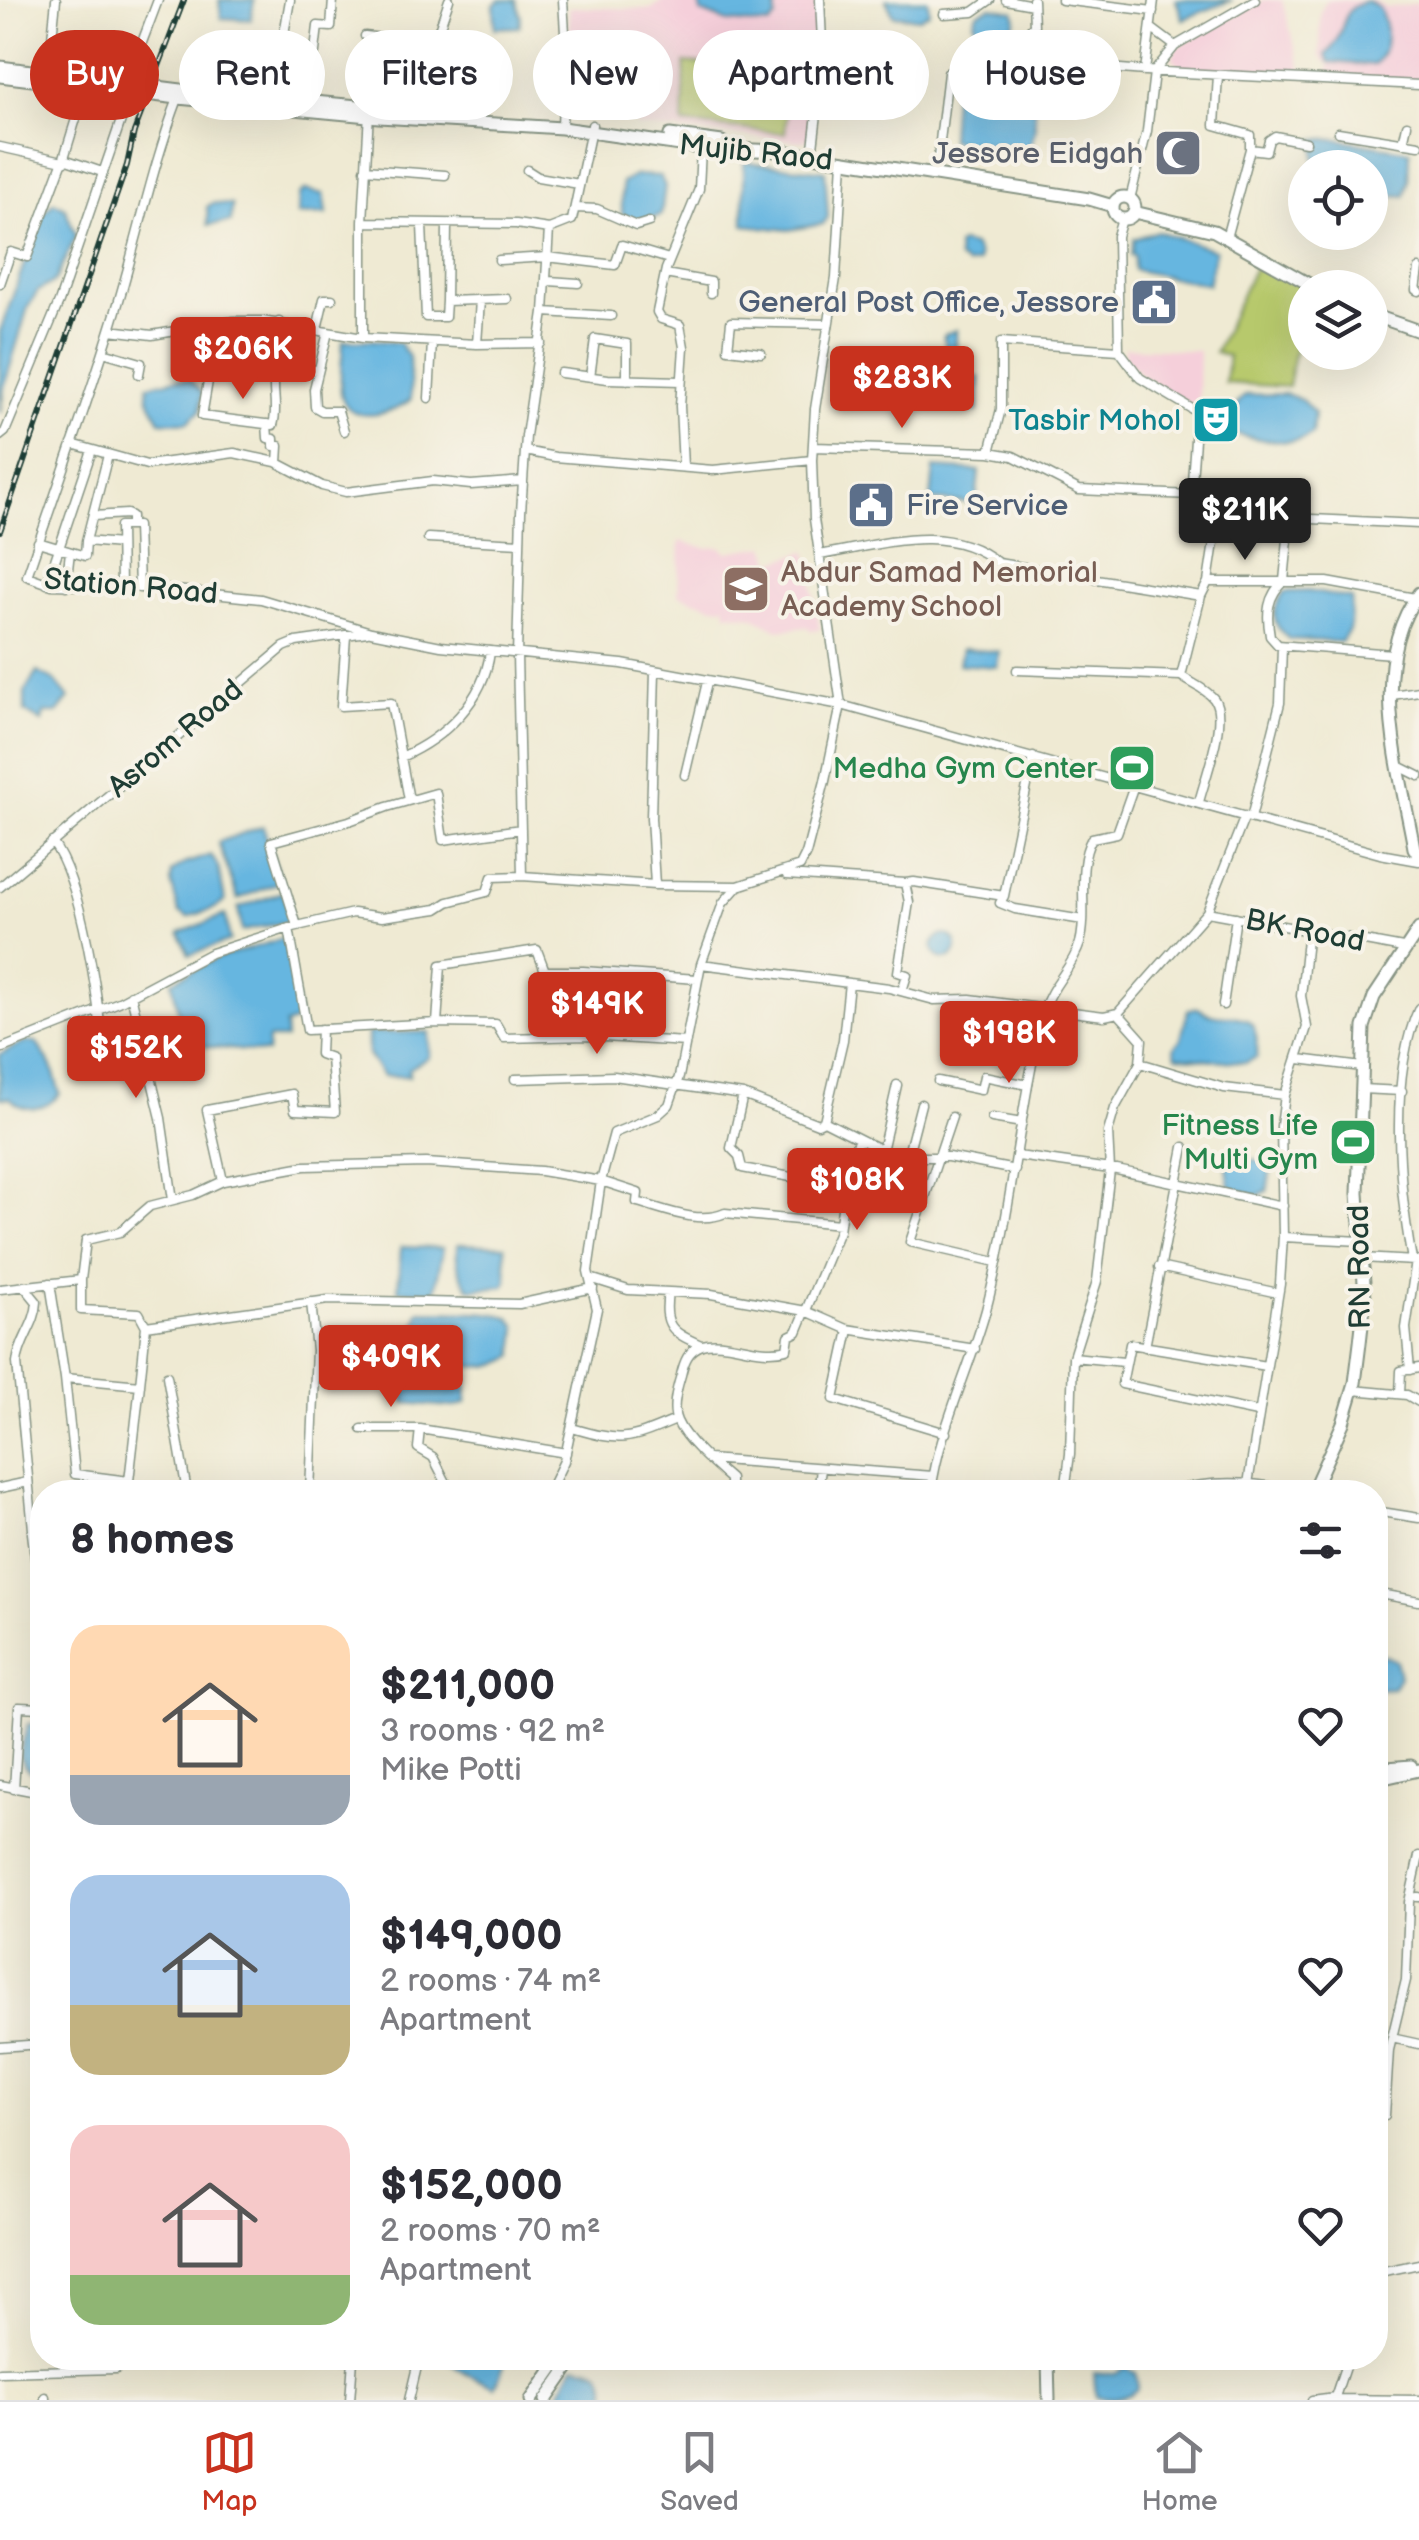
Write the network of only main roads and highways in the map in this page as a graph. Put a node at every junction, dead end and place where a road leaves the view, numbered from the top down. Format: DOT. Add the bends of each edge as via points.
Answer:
graph roads {
  1 [pos="0,68"];
  2 [pos="30,74"];
  3 [pos="0,76"];
  4 [pos="30,77"];
  5 [pos="499,120"];
  6 [pos="674,140"];
  7 [pos="780,152"];
  8 [pos="1112,206"];
  9 [pos="1129,210"];
  10 [pos="1288,272"];
  11 [pos="1388,320"];
  12 [pos="1419,331"];
  13 [pos="1417,596"];
  14 [pos="1419,859"];
  15 [pos="1419,929"];
  16 [pos="1321,1480"];
  17 [pos="1419,1768"];
  18 [pos="1388,1769"];
  19 [pos="1388,1776"];
  20 [pos="552,2370"];
  21 [pos="566,2370"];
  22 [pos="1049,2370"];
  23 [pos="1051,2399"];
  24 [pos="531,2400"];
  25 [pos="546,2400"];
  1 -- 2 [label="highway"];
  3 -- 4 [label="highway"];
  5 -- 6 [label="highway"];
  6 -- 7 [label="highway, Mujib Raod"];
  6 -- 7 [label="highway"];
  7 -- 8 [label="highway, Mujib Raod"];
  8 -- 9 [label="highway" via="1114,213"];
  8 -- 9 [label="highway" via="1120,197"];
  9 -- 10 [label="highway" via="1210,230"];
  11 -- 12 [label="highway"];
  13 -- 14 [label="highway" via="1392,654 1392,695"];
  15 -- 16 [label="highway, RN Road" via="1368,1010 1358,1193 1364,1298 1353,1390"];
  17 -- 18 [label="highway"];
  17 -- 19 [label="highway"];
  20 -- 24 [label="highway"];
  21 -- 25 [label="highway"];
  22 -- 23 [label="highway"];
}
